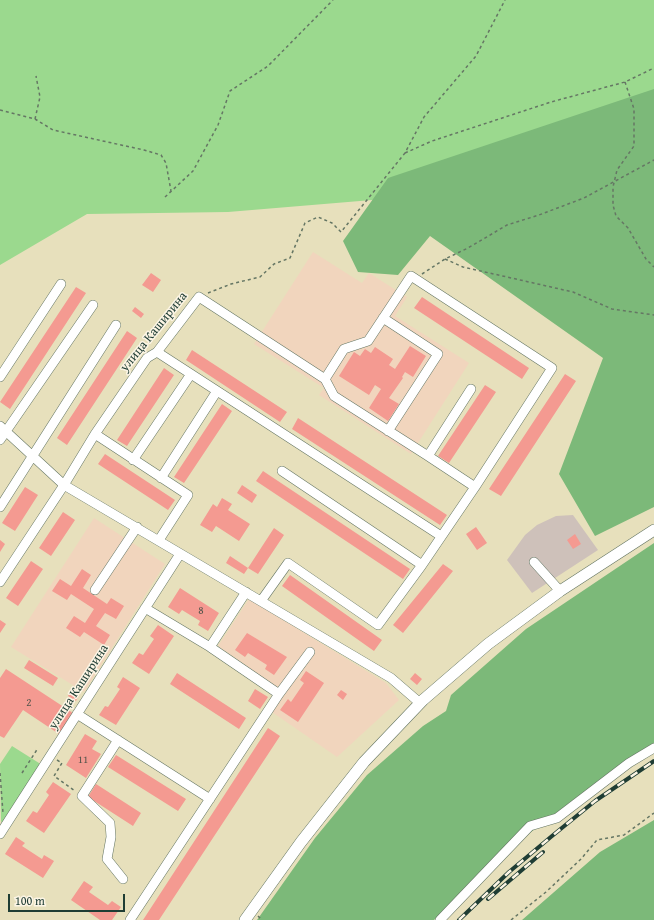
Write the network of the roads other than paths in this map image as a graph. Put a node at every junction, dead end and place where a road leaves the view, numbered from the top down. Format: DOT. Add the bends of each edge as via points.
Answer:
graph roads {
  1 [pos="61,284"];
  2 [pos="93,304"];
  3 [pos="383,318"];
  4 [pos="116,325"];
  5 [pos="157,352"];
  6 [pos="191,374"];
  7 [pos="0,377"];
  8 [pos="325,379"];
  9 [pos="471,389"];
  10 [pos="217,391"];
  11 [pos="3,429"];
  12 [pos="388,431"];
  13 [pos="94,434"];
  14 [pos="0,440"];
  15 [pos="428,456"];
  16 [pos="33,457"];
  17 [pos="134,460"];
  18 [pos="282,471"];
  19 [pos="161,478"];
  20 [pos="64,485"];
  21 [pos="475,487"];
  22 [pos="0,507"];
  23 [pos="137,527"];
  24 [pos="654,530"];
  25 [pos="441,536"];
  26 [pos="159,540"];
  27 [pos="180,554"];
  28 [pos="534,562"];
  29 [pos="422,565"];
  30 [pos="0,582"];
  31 [pos="95,590"];
  32 [pos="560,591"];
  33 [pos="246,592"];
  34 [pos="261,601"];
  35 [pos="145,608"];
  36 [pos="210,647"];
  37 [pos="310,652"];
  38 [pos="280,692"];
  39 [pos="420,703"];
  40 [pos="77,714"];
  41 [pos="118,740"];
  42 [pos="654,748"];
  43 [pos="210,800"];
  44 [pos="0,834"];
  45 [pos="123,879"];
  46 [pos="130,920"];
  47 [pos="245,920"];
  48 [pos="440,920"];
  1 -- 7 [label="street"];
  2 -- 11 [label="street"];
  3 -- 8 [label="street" via="368,341 344,349"];
  3 -- 12 [label="street" via="438,354"];
  3 -- 21 [label="street" via="411,276 552,368"];
  4 -- 16 [label="street"];
  5 -- 6 [label="street"];
  5 -- 8 [label="street, улица Каширина" via="199,297"];
  5 -- 13 [label="street, улица Каширина" via="147,358"];
  6 -- 10 [label="street"];
  6 -- 17 [label="street"];
  8 -- 12 [label="street" via="334,396"];
  9 -- 15 [label="street"];
  10 -- 19 [label="street"];
  10 -- 25 [label="street"];
  11 -- 14 [label="street"];
  11 -- 16 [label="street"];
  12 -- 15 [label="street"];
  13 -- 17 [label="street"];
  13 -- 20 [label="street, улица Каширина"];
  15 -- 21 [label="street"];
  16 -- 20 [label="street"];
  16 -- 22 [label="street"];
  17 -- 19 [label="street"];
  18 -- 29 [label="street"];
  19 -- 26 [label="street" via="188,495"];
  20 -- 23 [label="street"];
  20 -- 30 [label="street, улица Каширина"];
  21 -- 25 [label="street"];
  23 -- 26 [label="street"];
  23 -- 31 [label="street"];
  24 -- 32 [label="main road"];
  25 -- 29 [label="street"];
  26 -- 27 [label="street"];
  27 -- 33 [label="street"];
  27 -- 35 [label="street, улица Каширина"];
  28 -- 32 [label="street"];
  29 -- 34 [label="street" via="378,625 288,563"];
  32 -- 39 [label="main road" via="488,644"];
  33 -- 34 [label="street"];
  33 -- 36 [label="street"];
  34 -- 39 [label="street" via="391,678"];
  35 -- 36 [label="street"];
  35 -- 40 [label="street, улица Каширина"];
  36 -- 38 [label="street"];
  37 -- 38 [label="street"];
  38 -- 43 [label="street"];
  39 -- 47 [label="main road" via="364,762 301,842"];
  40 -- 41 [label="street"];
  40 -- 44 [label="street, улица Каширина"];
  41 -- 43 [label="street"];
  41 -- 45 [label="street" via="82,796 110,823 111,837 107,859"];
  42 -- 48 [label="street" via="629,763 557,818 530,826"];
  43 -- 46 [label="street"];
}
